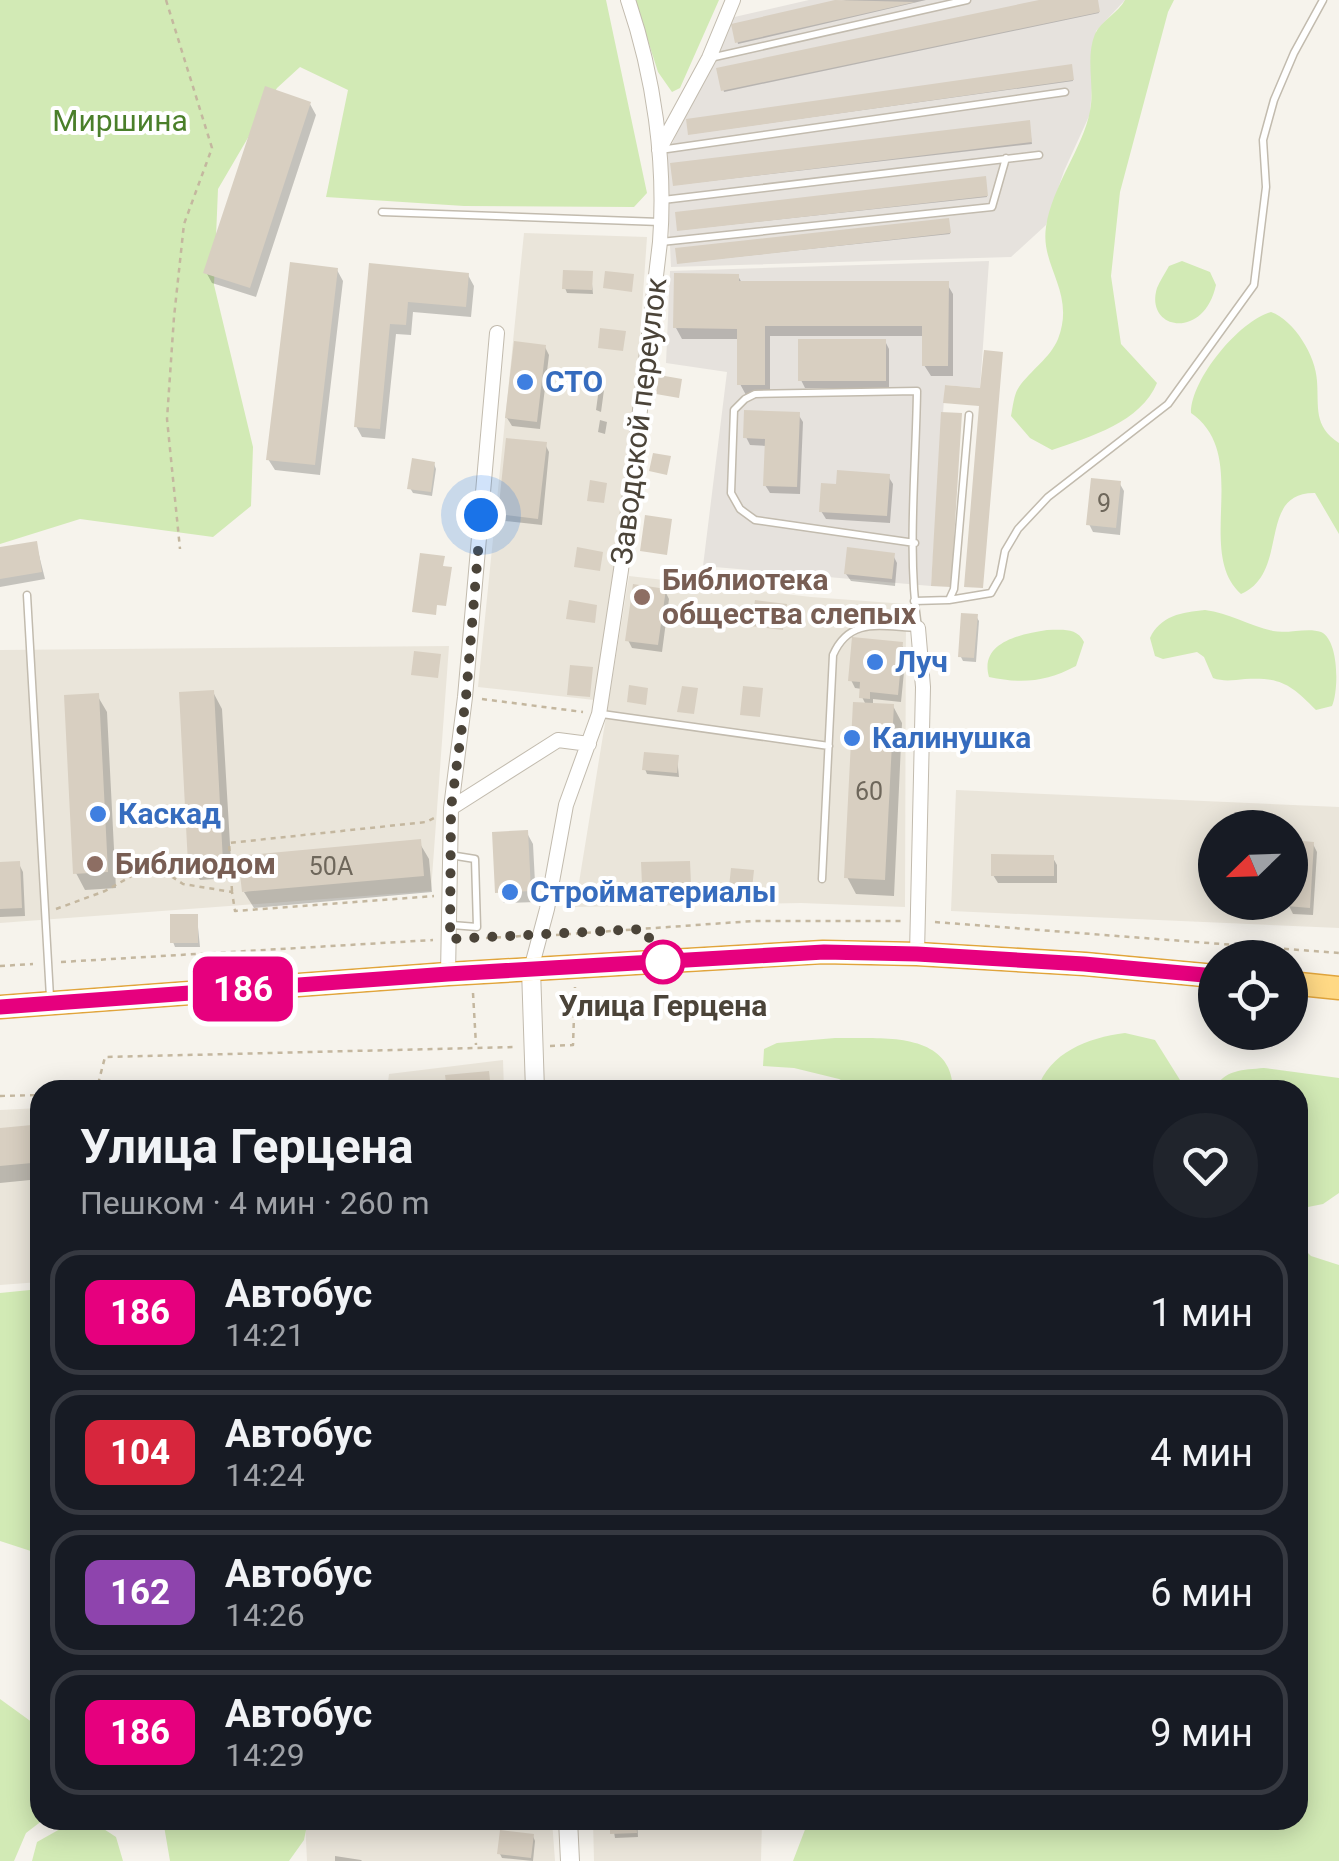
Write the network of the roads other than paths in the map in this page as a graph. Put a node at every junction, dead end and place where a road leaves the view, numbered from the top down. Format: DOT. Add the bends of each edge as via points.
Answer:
graph roads {
  1 [pos="628,0"];
  2 [pos="733,0"];
  3 [pos="967,0"];
  4 [pos="1323,0"];
  5 [pos="709,58"];
  6 [pos="1065,92"];
  7 [pos="658,150"];
  8 [pos="1040,156"];
  9 [pos="1006,158"];
  10 [pos="663,200"];
  11 [pos="382,212"];
  12 [pos="662,222"];
  13 [pos="660,242"];
  14 [pos="497,333"];
  15 [pos="969,415"];
  16 [pos="915,543"];
  17 [pos="27,595"];
  18 [pos="949,600"];
  19 [pos="914,601"];
  20 [pos="918,628"];
  21 [pos="600,714"];
  22 [pos="589,744"];
  23 [pos="828,746"];
  24 [pos="451,808"];
  25 [pos="450,855"];
  26 [pos="822,879"];
  27 [pos="450,932"];
  28 [pos="917,954"];
  29 [pos="531,970"];
  30 [pos="448,974"];
  31 [pos="1198,974"];
  32 [pos="1308,985"];
  33 [pos="1339,988"];
  34 [pos="50,1003"];
  35 [pos="0,1007"];
  36 [pos="535,1080"];
  37 [pos="568,1830"];
  38 [pos="570,1861"];
  1 -- 7 [label="street, Заводской переулок"];
  2 -- 5 [label="street"];
  3 -- 5 [label="lane"];
  4 -- 18 [label="lane" via="1274,100 1263,140 1266,187 1254,286 1168,404 1048,497 1018,529 991,593"];
  5 -- 7 [label="street"];
  6 -- 7 [label="lane"];
  7 -- 10 [label="street, Заводской переулок"];
  8 -- 9 [label="lane"];
  9 -- 10 [label="lane"];
  9 -- 13 [label="lane" via="992,207"];
  10 -- 12 [label="street, Заводской переулок"];
  11 -- 12 [label="lane"];
  12 -- 13 [label="street, Заводской переулок"];
  13 -- 21 [label="street, Заводской переулок"];
  14 -- 24 [label="street"];
  15 -- 18 [label="lane"];
  16 -- 16 [label="lane" via="917,391 755,394 734,410 732,492 754,520"];
  16 -- 19 [label="lane"];
  17 -- 34 [label="lane"];
  18 -- 19 [label="lane"];
  19 -- 20 [label="lane"];
  20 -- 23 [label="lane" via="864,626 840,640"];
  20 -- 28 [label="street"];
  21 -- 22 [label="street, Заводской переулок"];
  21 -- 23 [label="lane"];
  22 -- 24 [label="street" via="558,740"];
  22 -- 29 [label="street, Заводской переулок" via="566,805"];
  23 -- 26 [label="lane"];
  24 -- 25 [label="street"];
  25 -- 27 [label="street"];
  25 -- 27 [label="lane" via="475,859 477,926"];
  27 -- 30 [label="street"];
  28 -- 29 [label="highway" via="824,952"];
  28 -- 31 [label="highway"];
  29 -- 30 [label="highway"];
  29 -- 36 [label="street"];
  30 -- 34 [label="highway"];
  32 -- 33 [label="highway"];
  34 -- 35 [label="highway"];
  37 -- 38 [label="street"];
}
